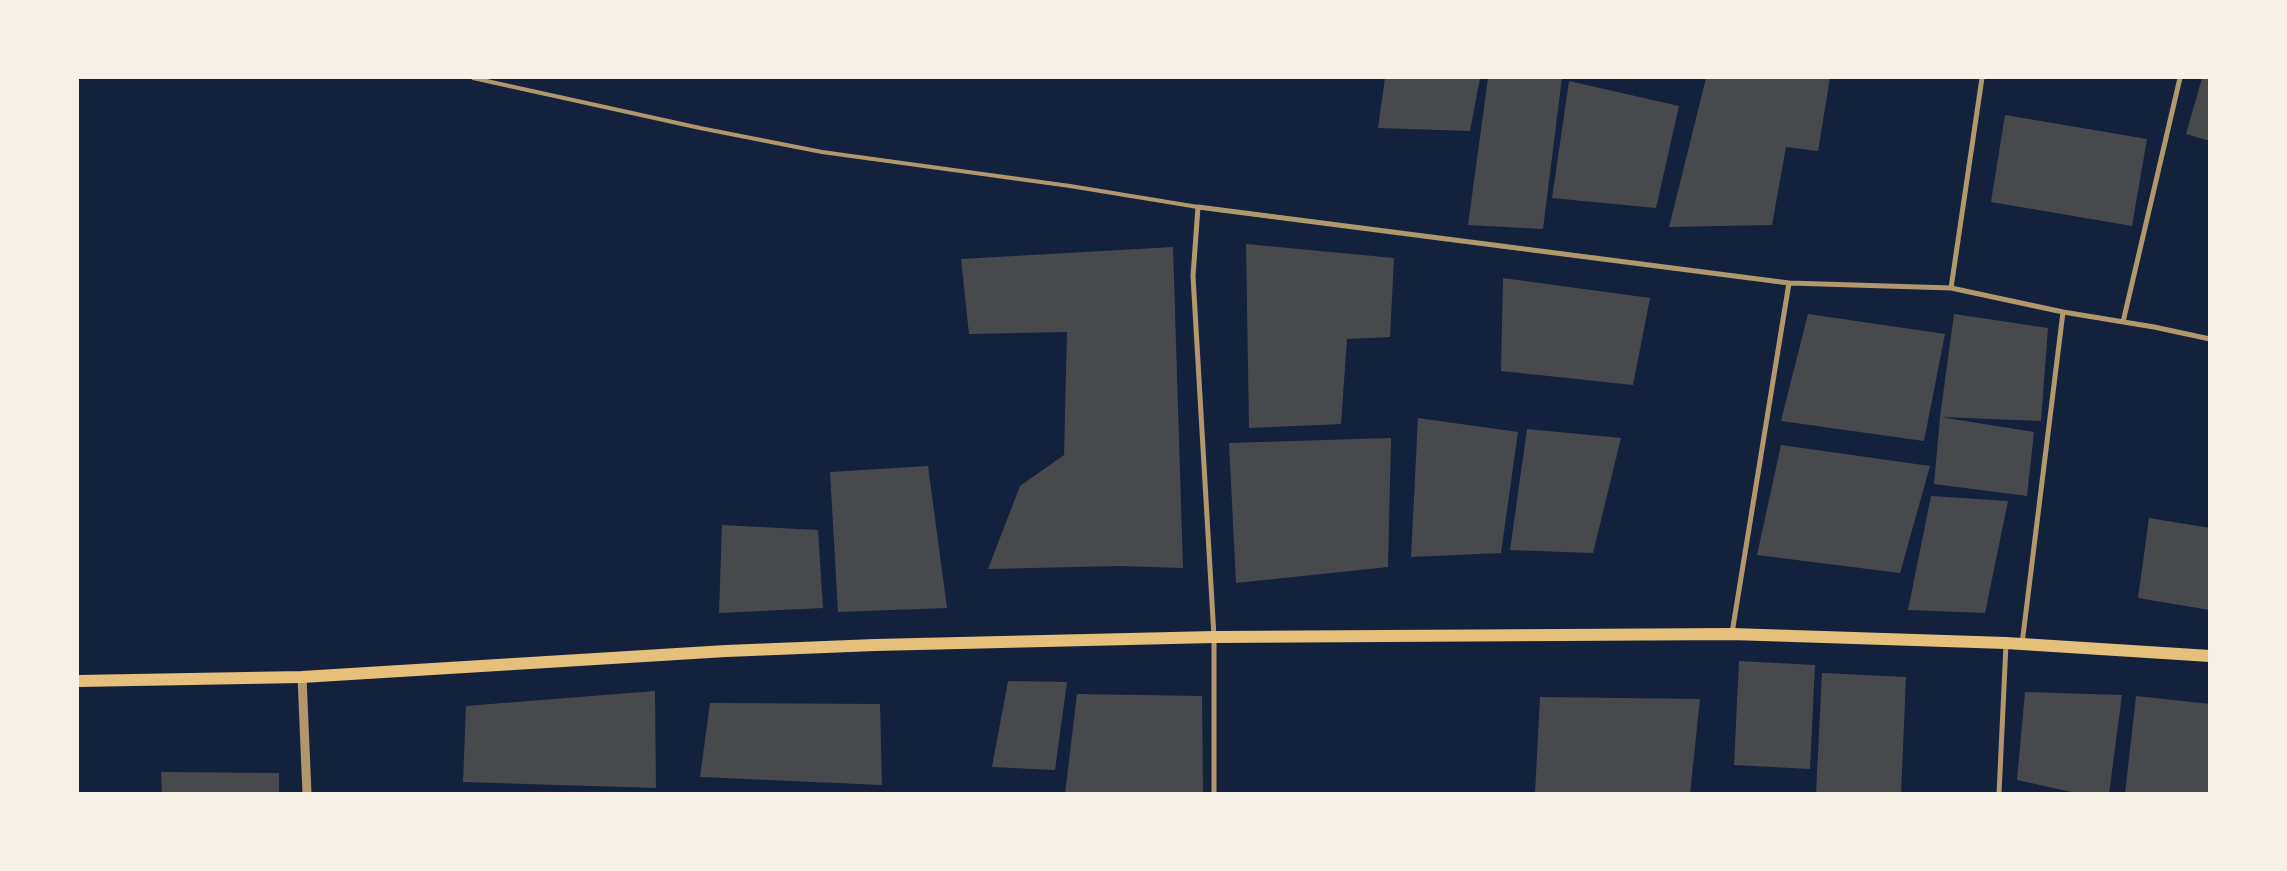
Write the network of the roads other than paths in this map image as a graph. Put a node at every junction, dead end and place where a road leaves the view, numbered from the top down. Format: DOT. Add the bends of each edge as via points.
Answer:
graph roads {
  1 [pos="473,78"];
  2 [pos="1982,78"];
  3 [pos="2180,78"];
  4 [pos="1198,207"];
  5 [pos="1789,283"];
  6 [pos="1951,288"];
  7 [pos="2063,312"];
  8 [pos="2123,322"];
  9 [pos="2210,339"];
  10 [pos="1732,634"];
  11 [pos="1214,637"];
  12 [pos="2006,644"];
  13 [pos="2022,646"];
  14 [pos="2210,656"];
  15 [pos="302,677"];
  16 [pos="78,681"];
  17 [pos="308,794"];
  18 [pos="1214,794"];
  19 [pos="1999,794"];
  1 -- 4 [label="lane" via="822,152"];
  2 -- 6 [label="street"];
  3 -- 8 [label="street"];
  4 -- 5 [label="street"];
  4 -- 11 [label="street" via="1193,276"];
  5 -- 6 [label="street"];
  5 -- 10 [label="street"];
  6 -- 7 [label="street"];
  7 -- 8 [label="street"];
  7 -- 13 [label="street"];
  8 -- 9 [label="street"];
  10 -- 11 [label="main road"];
  10 -- 12 [label="main road"];
  11 -- 15 [label="main road" via="826,647"];
  11 -- 18 [label="street"];
  12 -- 13 [label="main road"];
  12 -- 19 [label="street"];
  13 -- 14 [label="main road"];
  15 -- 16 [label="main road"];
  15 -- 17 [label="street"];
}
